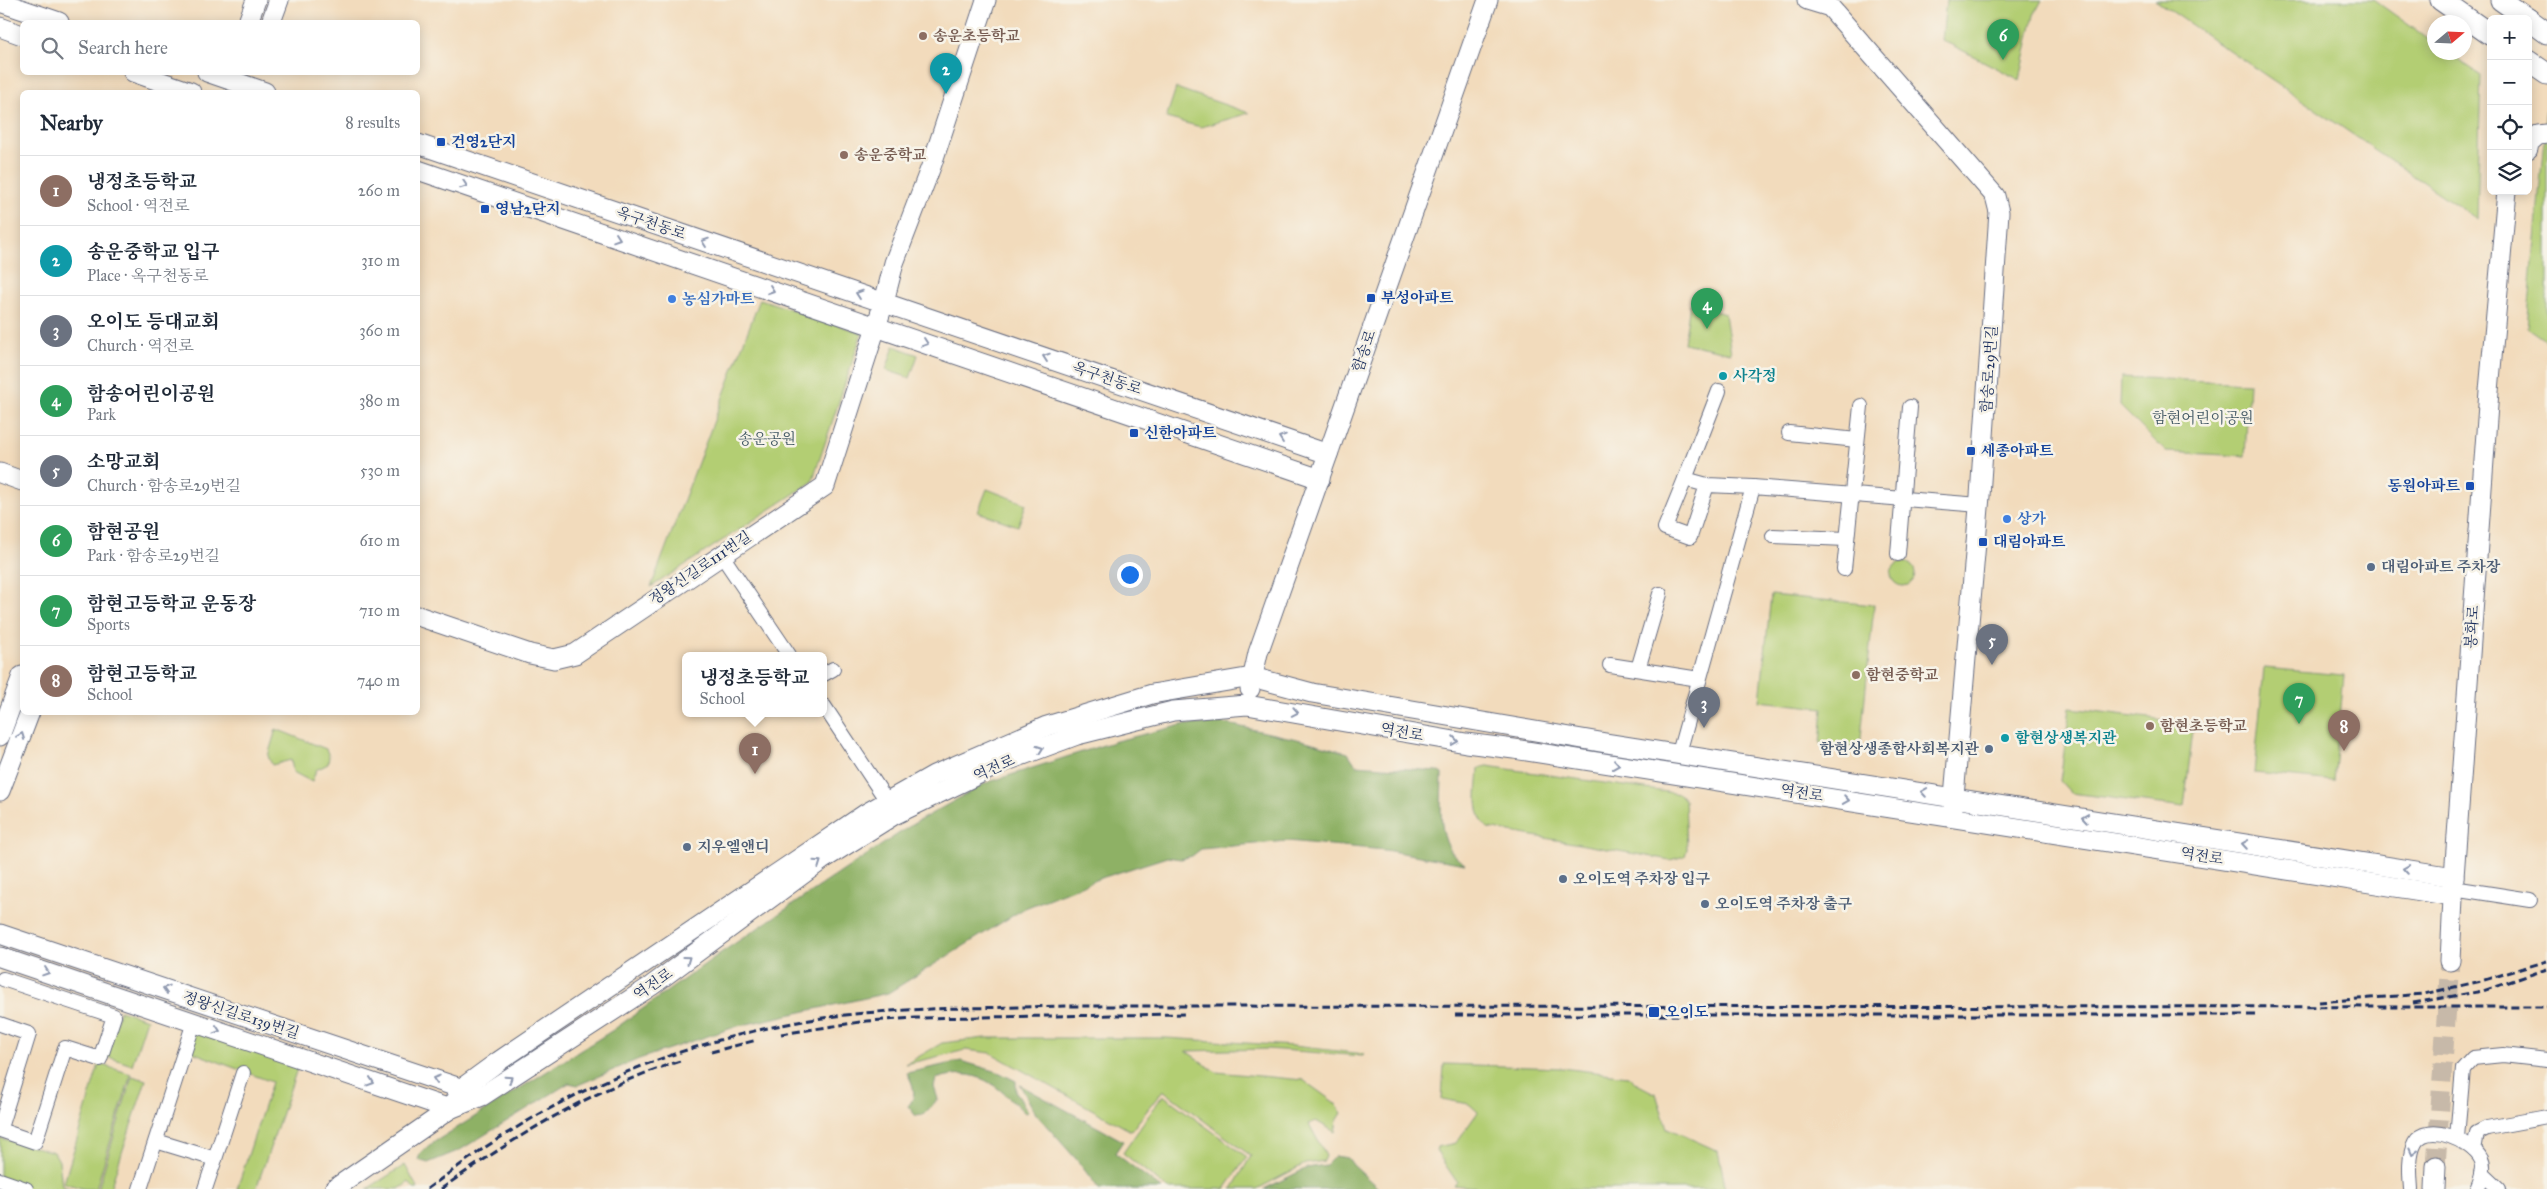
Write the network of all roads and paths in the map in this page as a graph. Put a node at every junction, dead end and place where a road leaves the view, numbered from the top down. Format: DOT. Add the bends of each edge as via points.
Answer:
graph roads {
  1 [pos="256,0"];
  2 [pos="279,0"];
  3 [pos="986,0"];
  4 [pos="1488,0"];
  5 [pos="1807,0"];
  6 [pos="2441,0"];
  7 [pos="2501,0"];
  8 [pos="0,2"];
  9 [pos="1831,4"];
  10 [pos="2523,14"];
  11 [pos="53,20"];
  12 [pos="249,20"];
  13 [pos="271,20"];
  14 [pos="0,27"];
  15 [pos="2487,32"];
  16 [pos="2547,32"];
  17 [pos="20,34"];
  18 [pos="2532,64"];
  19 [pos="2547,74"];
  20 [pos="142,75"];
  21 [pos="214,75"];
  22 [pos="237,83"];
  23 [pos="186,90"];
  24 [pos="259,90"];
  25 [pos="2547,134"];
  26 [pos="2532,140"];
  27 [pos="420,145"];
  28 [pos="420,171"];
  29 [pos="2507,195"];
  30 [pos="2519,195"];
  31 [pos="2498,293"];
  32 [pos="884,302"];
  33 [pos="876,326"];
  34 [pos="1719,392"];
  35 [pos="1860,406"];
  36 [pos="1910,407"];
  37 [pos="1789,433"];
  38 [pos="1857,440"];
  39 [pos="1328,454"];
  40 [pos="0,473"];
  41 [pos="1320,479"];
  42 [pos="1685,479"];
  43 [pos="20,480"];
  44 [pos="1707,484"];
  45 [pos="1753,487"];
  46 [pos="1852,493"];
  47 [pos="1904,498"];
  48 [pos="1980,505"];
  49 [pos="1773,536"];
  50 [pos="1847,538"];
  51 [pos="721,554"];
  52 [pos="1898,554"];
  53 [pos="1844,568"];
  54 [pos="1660,594"];
  55 [pos="420,617"];
  56 [pos="787,652"];
  57 [pos="1610,665"];
  58 [pos="1638,669"];
  59 [pos="1252,677"];
  60 [pos="1699,679"];
  61 [pos="20,681"];
  62 [pos="1247,705"];
  63 [pos="827,710"];
  64 [pos="29,715"];
  65 [pos="0,736"];
  66 [pos="1678,753"];
  67 [pos="0,791"];
  68 [pos="1955,797"];
  69 [pos="888,801"];
  70 [pos="1952,817"];
  71 [pos="2453,887"];
  72 [pos="2530,900"];
  73 [pos="0,934"];
  74 [pos="4,958"];
  75 [pos="2450,961"];
  76 [pos="1,983"];
  77 [pos="194,1022"];
  78 [pos="0,1024"];
  79 [pos="2547,1060"];
  80 [pos="243,1073"];
  81 [pos="462,1088"];
  82 [pos="482,1096"];
  83 [pos="450,1109"];
  84 [pos="2547,1117"];
  85 [pos="0,1129"];
  86 [pos="2456,1137"];
  87 [pos="156,1141"];
  88 [pos="2474,1150"];
  89 [pos="215,1159"];
  90 [pos="2436,1166"];
  91 [pos="2482,1173"];
  92 [pos="0,1180"];
  93 [pos="26,1189"];
  94 [pos="140,1189"];
  95 [pos="205,1189"];
  96 [pos="334,1189"];
  97 [pos="2411,1189"];
  98 [pos="2435,1189"];
  99 [pos="2478,1189"];
  100 [pos="2499,1189"];
  1 -- 12 [label="main road"];
  2 -- 13 [label="main road"];
  3 -- 32 [label="main road" via="932,164 894,263"];
  4 -- 39 [label="main road, 함송로"];
  5 -- 9 [label="main road, 함송로29번길"];
  6 -- 15 [label="main road"];
  7 -- 10 [label="main road"];
  8 -- 11 [label="main road"];
  9 -- 48 [label="main road, 함송로29번길" via="1995,196 1999,212"];
  10 -- 16 [label="main road"];
  14 -- 17 [label="main road"];
  18 -- 19 [label="main road"];
  20 -- 23 [label="main road"];
  21 -- 22 [label="main road"];
  22 -- 24 [label="main road"];
  25 -- 26 [label="main road" via="2538,135"];
  32 -- 27 [label="main road, 옥구천동로, one-way"];
  28 -- 33 [label="main road, 옥구천동로, one-way"];
  29 -- 31 [label="main road, 봉화로"];
  30 -- 31 [label="main road, 봉화로"];
  31 -- 71 [label="main road, 봉화로"];
  32 -- 33 [label="main road"];
  39 -- 32 [label="main road, 옥구천동로, one-way"];
  33 -- 41 [label="main road, 옥구천동로, one-way"];
  33 -- 51 [label="main road, 정왕신길로111번길" via="824,486"];
  34 -- 42 [label="street"];
  35 -- 38 [label="street"];
  36 -- 47 [label="street"];
  37 -- 38 [label="street"];
  38 -- 46 [label="street"];
  39 -- 41 [label="main road, 함송로"];
  40 -- 43 [label="main road"];
  41 -- 59 [label="main road, 함송로"];
  42 -- 44 [label="street"];
  42 -- 44 [label="street" via="1666,528 1690,537"];
  44 -- 45 [label="street"];
  45 -- 46 [label="street"];
  45 -- 60 [label="street"];
  46 -- 47 [label="street"];
  46 -- 50 [label="street"];
  47 -- 48 [label="street"];
  47 -- 52 [label="street"];
  48 -- 68 [label="main road, 함송로29번길"];
  49 -- 50 [label="street"];
  50 -- 53 [label="street"];
  51 -- 55 [label="main road, 정왕신길로111번길" via="575,654 554,659"];
  51 -- 56 [label="street"];
  54 -- 58 [label="street"];
  57 -- 58 [label="street"];
  58 -- 60 [label="street"];
  59 -- 62 [label="main road, 함송로"];
  59 -- 66 [label="main road, 역전로" via="1312,693"];
  59 -- 69 [label="main road, 역전로" via="1152,694 1047,726 934,775"];
  60 -- 66 [label="street"];
  61 -- 65 [label="main road"];
  62 -- 70 [label="main road, 역전로, one-way" via="1466,743"];
  82 -- 62 [label="main road, 역전로, one-way" via="651,986 822,860 894,815 1004,762 1078,735 1173,711"];
  63 -- 69 [label="street"];
  67 -- 64 [label="main road, one-way"];
  68 -- 66 [label="main road, 역전로, one-way"];
  68 -- 70 [label="main road, 함송로29번길"];
  71 -- 68 [label="main road, 역전로, one-way"];
  69 -- 81 [label="main road, 역전로"];
  70 -- 71 [label="main road, 역전로"];
  71 -- 72 [label="street"];
  71 -- 75 [label="main road, 봉화로"];
  81 -- 73 [label="main road, 정왕신길로139번길, one-way"];
  74 -- 76 [label="street"];
  74 -- 77 [label="main road, 정왕신길로139번길, one-way"];
  76 -- 85 [label="street" via="114,1016 100,1059 65,1048 35,1142"];
  77 -- 83 [label="main road, 정왕신길로139번길, one-way"];
  77 -- 87 [label="street"];
  78 -- 85 [label="street" via="30,1034"];
  79 -- 86 [label="street" via="2503,1055 2473,1058 2463,1069"];
  80 -- 89 [label="street"];
  81 -- 82 [label="main road, 정왕신길로139번길"];
  81 -- 83 [label="main road, 역전로"];
  82 -- 83 [label="main road, 역전로"];
  83 -- 96 [label="main road, 역전로"];
  84 -- 88 [label="street" via="2487,1128 2477,1133"];
  86 -- 88 [label="street"];
  86 -- 97 [label="street, one-way" via="2430,1134 2416,1142 2411,1153"];
  87 -- 89 [label="street"];
  87 -- 94 [label="street"];
  88 -- 91 [label="street" via="2482,1160"];
  89 -- 95 [label="street"];
  90 -- 98 [label="main road"];
  91 -- 99 [label="street"];
  91 -- 100 [label="street"];
  92 -- 93 [label="street"];
}
